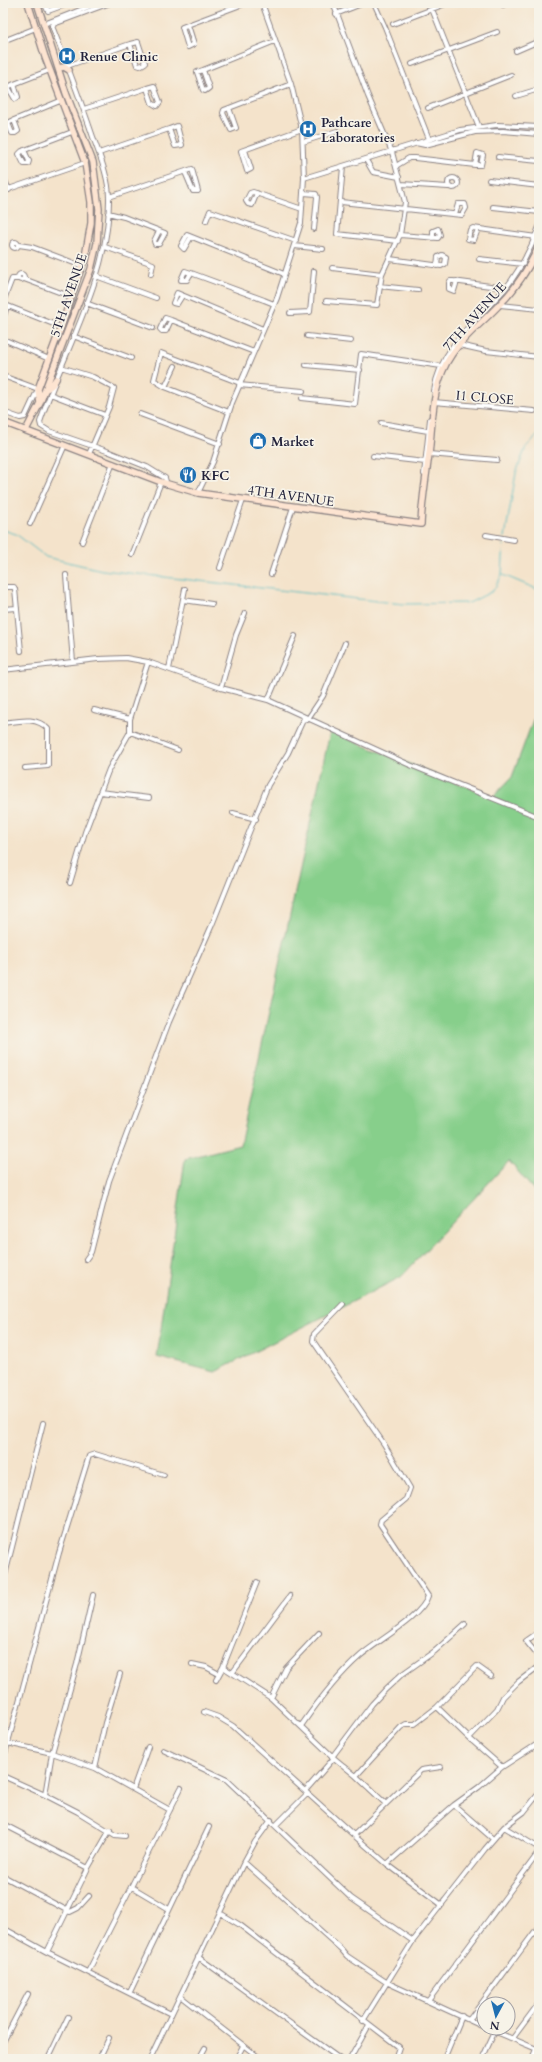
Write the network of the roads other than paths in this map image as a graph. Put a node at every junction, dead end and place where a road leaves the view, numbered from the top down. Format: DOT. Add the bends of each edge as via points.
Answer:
graph roads {
  1 [pos="28,3"];
  2 [pos="37,3"];
  3 [pos="44,3"];
  4 [pos="70,3"];
  5 [pos="98,3"];
  6 [pos="110,3"];
  7 [pos="246,3"];
  8 [pos="262,3"];
  9 [pos="333,3"];
  10 [pos="364,3"];
  11 [pos="374,3"];
  12 [pos="448,3"];
  13 [pos="508,3"];
  14 [pos="503,5"];
  15 [pos="432,9"];
  16 [pos="336,14"];
  17 [pos="44,24"];
  18 [pos="393,24"];
  19 [pos="188,25"];
  20 [pos="36,28"];
  21 [pos="497,32"];
  22 [pos="3,41"];
  23 [pos="275,41"];
  24 [pos="539,41"];
  25 [pos="130,44"];
  26 [pos="450,51"];
  27 [pos="516,51"];
  28 [pos="54,53"];
  29 [pos="45,57"];
  30 [pos="412,64"];
  31 [pos="58,68"];
  32 [pos="68,68"];
  33 [pos="50,70"];
  34 [pos="203,70"];
  35 [pos="511,75"];
  36 [pos="14,84"];
  37 [pos="291,84"];
  38 [pos="147,88"];
  39 [pos="539,89"];
  40 [pos="466,93"];
  41 [pos="516,96"];
  42 [pos="60,101"];
  43 [pos="229,108"];
  44 [pos="428,108"];
  45 [pos="84,110"];
  46 [pos="14,120"];
  47 [pos="479,127"];
  48 [pos="539,127"];
  49 [pos="302,128"];
  50 [pos="170,129"];
  51 [pos="337,131"];
  52 [pos="72,132"];
  53 [pos="539,134"];
  54 [pos="429,139"];
  55 [pos="303,142"];
  56 [pos="416,143"];
  57 [pos="24,150"];
  58 [pos="245,150"];
  59 [pos="392,152"];
  60 [pos="99,153"];
  61 [pos="498,157"];
  62 [pos="366,160"];
  63 [pos="539,161"];
  64 [pos="85,163"];
  65 [pos="475,165"];
  66 [pos="396,166"];
  67 [pos="343,167"];
  68 [pos="185,172"];
  69 [pos="3,176"];
  70 [pos="399,177"];
  71 [pos="304,178"];
  72 [pos="489,180"];
  73 [pos="401,184"];
  74 [pos="539,186"];
  75 [pos="448,187"];
  76 [pos="9,190"];
  77 [pos="3,191"];
  78 [pos="258,193"];
  79 [pos="304,193"];
  80 [pos="109,197"];
  81 [pos="341,202"];
  82 [pos="493,207"];
  83 [pos="405,208"];
  84 [pos="302,210"];
  85 [pos="539,212"];
  86 [pos="108,213"];
  87 [pos="456,214"];
  88 [pos="206,221"];
  89 [pos="539,227"];
  90 [pos="314,229"];
  91 [pos="478,229"];
  92 [pos="159,231"];
  93 [pos="400,235"];
  94 [pos="192,237"];
  95 [pos="536,237"];
  96 [pos="433,238"];
  97 [pos="398,241"];
  98 [pos="295,244"];
  99 [pos="19,245"];
  100 [pos="539,246"];
  101 [pos="105,247"];
  102 [pos="323,249"];
  103 [pos="390,259"];
  104 [pos="479,259"];
  105 [pos="532,261"];
  106 [pos="539,262"];
  107 [pos="523,264"];
  108 [pos="82,266"];
  109 [pos="437,266"];
  110 [pos="332,268"];
  111 [pos="314,271"];
  112 [pos="191,272"];
  113 [pos="151,274"];
  114 [pos="284,274"];
  115 [pos="382,274"];
  116 [pos="96,276"];
  117 [pos="458,282"];
  118 [pos="379,286"];
  119 [pos="505,288"];
  120 [pos="418,290"];
  121 [pos="182,296"];
  122 [pos="72,297"];
  123 [pos="156,298"];
  124 [pos="326,301"];
  125 [pos="86,303"];
  126 [pos="4,304"];
  127 [pos="274,304"];
  128 [pos="500,305"];
  129 [pos="539,309"];
  130 [pos="290,313"];
  131 [pos="3,319"];
  132 [pos="171,320"];
  133 [pos="61,327"];
  134 [pos="153,328"];
  135 [pos="263,329"];
  136 [pos="73,336"];
  137 [pos="307,336"];
  138 [pos="3,339"];
  139 [pos="351,341"];
  140 [pos="459,344"];
  141 [pos="254,352"];
  142 [pos="539,357"];
  143 [pos="131,358"];
  144 [pos="49,359"];
  145 [pos="306,365"];
  146 [pos="175,366"];
  147 [pos="440,366"];
  148 [pos="61,367"];
  149 [pos="360,370"];
  150 [pos="3,376"];
  151 [pos="56,379"];
  152 [pos="240,384"];
  153 [pos="165,387"];
  154 [pos="37,390"];
  155 [pos="45,390"];
  156 [pos="303,391"];
  157 [pos="50,394"];
  158 [pos="302,398"];
  159 [pos="434,402"];
  160 [pos="40,403"];
  161 [pos="534,411"];
  162 [pos="3,412"];
  163 [pos="229,412"];
  164 [pos="140,414"];
  165 [pos="105,415"];
  166 [pos="3,422"];
  167 [pos="381,423"];
  168 [pos="26,430"];
  169 [pos="428,430"];
  170 [pos="64,436"];
  171 [pos="56,442"];
  172 [pos="85,443"];
  173 [pos="220,444"];
  174 [pos="65,445"];
  175 [pos="92,446"];
  176 [pos="81,451"];
  177 [pos="89,454"];
  178 [pos="429,454"];
  179 [pos="373,456"];
  180 [pos="497,460"];
  181 [pos="425,462"];
  182 [pos="113,463"];
  183 [pos="161,482"];
  184 [pos="167,485"];
  185 [pos="198,493"];
  186 [pos="423,494"];
  187 [pos="243,500"];
  188 [pos="293,507"];
  189 [pos="30,524"];
  190 [pos="421,524"];
  191 [pos="486,535"];
  192 [pos="514,540"];
  193 [pos="82,542"];
  194 [pos="132,555"];
  195 [pos="220,568"];
  196 [pos="271,574"];
  197 [pos="66,575"];
  198 [pos="3,587"];
  199 [pos="185,589"];
  200 [pos="183,600"];
  201 [pos="212,604"];
  202 [pos="17,608"];
  203 [pos="3,609"];
  204 [pos="245,613"];
  205 [pos="295,636"];
  206 [pos="345,643"];
  207 [pos="21,651"];
  208 [pos="73,662"];
  209 [pos="148,662"];
  210 [pos="169,669"];
  211 [pos="3,670"];
  212 [pos="221,688"];
  213 [pos="268,700"];
  214 [pos="94,710"];
  215 [pos="130,719"];
  216 [pos="306,719"];
  217 [pos="3,723"];
  218 [pos="130,732"];
  219 [pos="178,750"];
  220 [pos="25,768"];
  221 [pos="100,792"];
  222 [pos="149,798"];
  223 [pos="233,813"];
  224 [pos="539,817"];
  225 [pos="256,819"];
  226 [pos="70,883"];
  227 [pos="86,1259"];
  228 [pos="343,1304"];
  229 [pos="44,1423"];
  230 [pos="164,1476"];
  231 [pos="3,1581"];
  232 [pos="258,1582"];
  233 [pos="93,1595"];
  234 [pos="290,1596"];
  235 [pos="465,1624"];
  236 [pos="539,1632"];
  237 [pos="319,1633"];
  238 [pos="539,1657"];
  239 [pos="192,1664"];
  240 [pos="539,1666"];
  241 [pos="223,1667"];
  242 [pos="233,1672"];
  243 [pos="120,1674"];
  244 [pos="219,1674"];
  245 [pos="491,1676"];
  246 [pos="216,1680"];
  247 [pos="271,1698"];
  248 [pos="437,1707"];
  249 [pos="204,1712"];
  250 [pos="301,1726"];
  251 [pos="469,1738"];
  252 [pos="3,1742"];
  253 [pos="8,1743"];
  254 [pos="539,1743"];
  255 [pos="148,1747"];
  256 [pos="163,1750"];
  257 [pos="52,1753"];
  258 [pos="333,1758"];
  259 [pos="3,1761"];
  260 [pos="441,1767"];
  261 [pos="502,1767"];
  262 [pos="95,1768"];
  263 [pos="3,1776"];
  264 [pos="356,1776"];
  265 [pos="181,1788"];
  266 [pos="133,1789"];
  267 [pos="306,1793"];
  268 [pos="539,1793"];
  269 [pos="45,1795"];
  270 [pos="386,1804"];
  271 [pos="454,1805"];
  272 [pos="170,1810"];
  273 [pos="271,1820"];
  274 [pos="3,1824"];
  275 [pos="276,1825"];
  276 [pos="209,1827"];
  277 [pos="504,1827"];
  278 [pos="110,1830"];
  279 [pos="354,1835"];
  280 [pos="125,1836"];
  281 [pos="493,1839"];
  282 [pos="539,1848"];
  283 [pos="539,1852"];
  284 [pos="244,1862"];
  285 [pos="387,1864"];
  286 [pos="88,1868"];
  287 [pos="3,1876"];
  288 [pos="132,1887"];
  289 [pos="89,1896"];
  290 [pos="442,1905"];
  291 [pos="169,1909"];
  292 [pos="66,1911"];
  293 [pos="220,1913"];
  294 [pos="539,1926"];
  295 [pos="3,1928"];
  296 [pos="413,1941"];
  297 [pos="47,1952"];
  298 [pos="198,1958"];
  299 [pos="88,1972"];
  300 [pos="386,1982"];
  301 [pos="130,1992"];
  302 [pos="28,1994"];
  303 [pos="180,1996"];
  304 [pos="428,2001"];
  305 [pos="539,2003"];
  306 [pos="171,2014"];
  307 [pos="462,2016"];
  308 [pos="68,2017"];
  309 [pos="469,2020"];
  310 [pos="363,2021"];
  311 [pos="476,2023"];
  312 [pos="369,2025"];
  313 [pos="493,2036"];
  314 [pos="508,2036"];
  315 [pos="109,2038"];
  316 [pos="513,2038"];
  317 [pos="3,2042"];
  318 [pos="243,2046"];
  319 [pos="205,2048"];
  320 [pos="537,2049"];
  321 [pos="48,2059"];
  322 [pos="99,2059"];
  323 [pos="150,2059"];
  324 [pos="198,2059"];
  325 [pos="236,2059"];
  326 [pos="261,2059"];
  327 [pos="340,2059"];
  328 [pos="350,2059"];
  329 [pos="395,2059"];
  330 [pos="444,2059"];
  331 [pos="482,2059"];
  332 [pos="532,2059"];
  1 -- 20 [label="street"];
  2 -- 17 [label="street, 5TH AVENUE"];
  3 -- 4 [label="street" via="48,11"];
  5 -- 17 [label="street"];
  6 -- 32 [label="street" via="53,25"];
  7 -- 19 [label="street"];
  8 -- 23 [label="street"];
  9 -- 16 [label="street"];
  10 -- 16 [label="street"];
  11 -- 54 [label="street"];
  12 -- 15 [label="street"];
  13 -- 14 [label="street"];
  15 -- 18 [label="street"];
  15 -- 26 [label="street"];
  16 -- 59 [label="street"];
  17 -- 28 [label="street, 5TH AVENUE"];
  19 -- 19 [label="street" via="182,28 188,47 194,44"];
  20 -- 22 [label="street"];
  20 -- 29 [label="street"];
  21 -- 26 [label="street"];
  23 -- 34 [label="street"];
  23 -- 37 [label="street"];
  24 -- 27 [label="street"];
  25 -- 25 [label="street" via="139,43 145,63 143,65 137,65"];
  25 -- 32 [label="street"];
  26 -- 30 [label="street"];
  26 -- 40 [label="street"];
  28 -- 29 [label="street" via="50,57"];
  28 -- 31 [label="street, 5TH AVENUE"];
  29 -- 33 [label="street"];
  31 -- 32 [label="street"];
  31 -- 155 [label="street, 5TH AVENUE" via="93,162 99,197 99,221 91,269"];
  32 -- 45 [label="street"];
  33 -- 36 [label="street"];
  33 -- 42 [label="street"];
  34 -- 34 [label="street" via="197,74 205,91 209,88"];
  35 -- 40 [label="street"];
  37 -- 43 [label="street"];
  37 -- 49 [label="street"];
  38 -- 38 [label="street" via="155,87 159,105 152,103"];
  38 -- 45 [label="street"];
  39 -- 41 [label="street"];
  40 -- 44 [label="street"];
  40 -- 47 [label="street"];
  42 -- 46 [label="street"];
  42 -- 52 [label="street"];
  43 -- 43 [label="street" via="223,112 231,130 236,128"];
  45 -- 60 [label="street"];
  47 -- 48 [label="street"];
  47 -- 54 [label="street"];
  49 -- 55 [label="street"];
  49 -- 58 [label="street"];
  50 -- 50 [label="street" via="175,146 182,145 177,126"];
  50 -- 60 [label="street"];
  51 -- 55 [label="street"];
  52 -- 57 [label="street"];
  52 -- 64 [label="street"];
  53 -- 56 [label="street" via="485,132 425,145"];
  54 -- 56 [label="street"];
  55 -- 71 [label="street"];
  56 -- 59 [label="street"];
  58 -- 58 [label="street" via="240,154 247,171 251,169"];
  59 -- 62 [label="street"];
  59 -- 66 [label="street"];
  60 -- 80 [label="street"];
  61 -- 63 [label="street"];
  62 -- 67 [label="street"];
  62 -- 70 [label="street" via="373,172"];
  64 -- 76 [label="street"];
  64 -- 108 [label="street" via="91,202 91,223"];
  65 -- 66 [label="street" via="409,158"];
  66 -- 70 [label="street"];
  67 -- 71 [label="street"];
  67 -- 81 [label="street"];
  68 -- 68 [label="street" via="192,169 198,191 193,191"];
  68 -- 80 [label="street"];
  69 -- 76 [label="street"];
  70 -- 73 [label="street"];
  71 -- 79 [label="street"];
  72 -- 74 [label="street"];
  73 -- 75 [label="street"];
  73 -- 83 [label="street"];
  76 -- 77 [label="street"];
  78 -- 84 [label="street"];
  79 -- 84 [label="street"];
  79 -- 90 [label="street" via="316,194 317,197"];
  80 -- 86 [label="street"];
  81 -- 83 [label="street"];
  81 -- 97 [label="street" via="338,234"];
  82 -- 85 [label="street"];
  83 -- 87 [label="street"];
  83 -- 93 [label="street"];
  84 -- 98 [label="street"];
  86 -- 92 [label="street"];
  86 -- 101 [label="street"];
  88 -- 98 [label="street" via="210,211"];
  89 -- 95 [label="street"];
  91 -- 95 [label="street"];
  93 -- 96 [label="street"];
  93 -- 97 [label="street"];
  94 -- 114 [label="street"];
  95 -- 107 [label="street"];
  97 -- 103 [label="street"];
  98 -- 102 [label="street"];
  98 -- 114 [label="street"];
  99 -- 108 [label="street" via="32,247"];
  100 -- 105 [label="street, 7TH AVENUE"];
  101 -- 113 [label="street" via="153,264"];
  101 -- 116 [label="street"];
  103 -- 109 [label="street"];
  103 -- 115 [label="street"];
  104 -- 107 [label="street"];
  105 -- 106 [label="street"];
  105 -- 128 [label="street, 7TH AVENUE"];
  107 -- 119 [label="street"];
  108 -- 122 [label="street"];
  110 -- 115 [label="street"];
  111 -- 130 [label="street" via="310,312"];
  112 -- 127 [label="street"];
  114 -- 127 [label="street"];
  115 -- 118 [label="street"];
  116 -- 123 [label="street"];
  116 -- 125 [label="street"];
  117 -- 119 [label="street"];
  118 -- 120 [label="street"];
  118 -- 124 [label="street" via="377,305"];
  119 -- 147 [label="street" via="456,341"];
  121 -- 135 [label="street"];
  122 -- 126 [label="street" via="24,278 12,279"];
  122 -- 133 [label="street"];
  125 -- 134 [label="street"];
  125 -- 136 [label="street"];
  126 -- 131 [label="street"];
  126 -- 133 [label="street"];
  127 -- 135 [label="street"];
  128 -- 129 [label="street"];
  128 -- 140 [label="street, 7TH AVENUE"];
  132 -- 141 [label="street"];
  133 -- 144 [label="street"];
  135 -- 141 [label="street"];
  136 -- 143 [label="street"];
  136 -- 148 [label="street"];
  137 -- 139 [label="street"];
  138 -- 144 [label="street"];
  140 -- 142 [label="street" via="486,351"];
  140 -- 159 [label="street, 7TH AVENUE" via="443,369"];
  141 -- 152 [label="street"];
  144 -- 154 [label="street"];
  145 -- 149 [label="street"];
  146 -- 153 [label="street"];
  147 -- 149 [label="street" via="361,354"];
  147 -- 169 [label="street" via="434,387"];
  148 -- 151 [label="street"];
  148 -- 165 [label="street" via="93,377 114,388"];
  149 -- 158 [label="street" via="355,404"];
  150 -- 154 [label="street"];
  151 -- 155 [label="street"];
  151 -- 157 [label="street"];
  152 -- 153 [label="street" via="161,354 154,380"];
  152 -- 156 [label="street"];
  152 -- 163 [label="street"];
  153 -- 163 [label="street"];
  154 -- 160 [label="street"];
  154 -- 162 [label="street" via="25,417 20,418"];
  155 -- 160 [label="street, 5TH AVENUE"];
  157 -- 165 [label="street"];
  157 -- 170 [label="street" via="40,422 41,426"];
  159 -- 161 [label="street, I1 CLOSE"];
  159 -- 178 [label="street, 7TH AVENUE"];
  160 -- 168 [label="street, 5TH AVENUE"];
  163 -- 173 [label="street"];
  164 -- 173 [label="street"];
  165 -- 175 [label="street"];
  166 -- 168 [label="street, 4TH AVENUE"];
  167 -- 169 [label="street"];
  168 -- 171 [label="street, 4TH AVENUE"];
  169 -- 181 [label="street"];
  170 -- 171 [label="street"];
  170 -- 172 [label="street"];
  171 -- 174 [label="street, 4TH AVENUE"];
  172 -- 175 [label="street"];
  172 -- 176 [label="street"];
  173 -- 185 [label="street"];
  174 -- 176 [label="street, 4TH AVENUE"];
  174 -- 189 [label="street"];
  175 -- 177 [label="street"];
  175 -- 184 [label="street" via="147,467 165,478"];
  176 -- 177 [label="street, 4TH AVENUE"];
  177 -- 182 [label="street, 4TH AVENUE"];
  178 -- 180 [label="street"];
  178 -- 186 [label="street, 7TH AVENUE"];
  179 -- 181 [label="street"];
  181 -- 186 [label="street"];
  182 -- 183 [label="street, 4TH AVENUE"];
  182 -- 193 [label="street"];
  183 -- 184 [label="street, 4TH AVENUE"];
  183 -- 194 [label="street"];
  184 -- 185 [label="street, 4TH AVENUE"];
  185 -- 187 [label="street, 4TH AVENUE"];
  186 -- 190 [label="street, 7TH AVENUE"];
  187 -- 188 [label="street, 4TH AVENUE"];
  187 -- 195 [label="street"];
  188 -- 190 [label="street, 4TH AVENUE"];
  188 -- 196 [label="street"];
  191 -- 192 [label="street"];
  197 -- 208 [label="street"];
  198 -- 202 [label="street" via="14,587"];
  199 -- 200 [label="street"];
  200 -- 201 [label="street"];
  200 -- 210 [label="street"];
  202 -- 203 [label="street"];
  202 -- 207 [label="street"];
  204 -- 212 [label="street"];
  205 -- 213 [label="street"];
  206 -- 216 [label="street" via="323,696"];
  208 -- 209 [label="street" via="126,658"];
  208 -- 211 [label="street"];
  209 -- 210 [label="street"];
  209 -- 215 [label="street"];
  210 -- 212 [label="street"];
  212 -- 213 [label="street"];
  213 -- 216 [label="street"];
  214 -- 215 [label="street"];
  215 -- 218 [label="street"];
  216 -- 224 [label="street" via="410,765"];
  216 -- 225 [label="street" via="268,785"];
  217 -- 220 [label="street" via="36,720 48,729 48,766"];
  218 -- 219 [label="street"];
  218 -- 221 [label="street" via="109,769"];
  221 -- 222 [label="street"];
  221 -- 226 [label="street"];
  223 -- 225 [label="street"];
  225 -- 227 [label="street" via="166,1030 109,1182 91,1252"];
  228 -- 250 [label="street" via="314,1334 313,1341 349,1391 408,1483 410,1488 406,1499 381,1520 380,1524 428,1596 408,1620 360,1655 326,1690"];
  229 -- 231 [label="street"];
  230 -- 253 [label="street" via="95,1454 89,1456 62,1540"];
  232 -- 241 [label="street"];
  233 -- 257 [label="street"];
  234 -- 242 [label="street"];
  235 -- 258 [label="street" via="435,1651 401,1675 376,1699"];
  236 -- 238 [label="street" via="526,1641"];
  237 -- 247 [label="street" via="286,1668"];
  239 -- 244 [label="street" via="206,1667"];
  240 -- 251 [label="street" via="513,1687 497,1709"];
  241 -- 242 [label="street"];
  241 -- 244 [label="street"];
  242 -- 247 [label="street"];
  243 -- 262 [label="street"];
  244 -- 246 [label="street"];
  245 -- 248 [label="street" via="477,1666"];
  247 -- 250 [label="street"];
  248 -- 251 [label="street"];
  248 -- 264 [label="street" via="415,1724 401,1727"];
  249 -- 267 [label="street" via="233,1726"];
  250 -- 258 [label="street"];
  251 -- 261 [label="street"];
  252 -- 253 [label="street"];
  253 -- 257 [label="street"];
  253 -- 259 [label="street"];
  254 -- 261 [label="street"];
  255 -- 266 [label="street"];
  256 -- 273 [label="street" via="227,1780"];
  257 -- 262 [label="street"];
  257 -- 269 [label="street"];
  258 -- 264 [label="street"];
  258 -- 267 [label="street"];
  260 -- 270 [label="street" via="421,1770"];
  261 -- 271 [label="street" via="479,1788"];
  262 -- 266 [label="street"];
  263 -- 269 [label="street"];
  264 -- 270 [label="street"];
  265 -- 272 [label="street"];
  266 -- 272 [label="street"];
  267 -- 275 [label="street"];
  267 -- 279 [label="street"];
  268 -- 277 [label="street" via="524,1812"];
  269 -- 278 [label="street"];
  270 -- 279 [label="street"];
  271 -- 281 [label="street"];
  271 -- 285 [label="street"];
  272 -- 288 [label="street"];
  273 -- 275 [label="street"];
  273 -- 284 [label="street"];
  274 -- 286 [label="street"];
  275 -- 296 [label="street" via="351,1898"];
  276 -- 291 [label="street"];
  277 -- 281 [label="street"];
  277 -- 282 [label="street"];
  278 -- 280 [label="street" via="116,1835"];
  278 -- 286 [label="street"];
  279 -- 285 [label="street"];
  281 -- 290 [label="street"];
  283 -- 304 [label="street"];
  284 -- 293 [label="street"];
  284 -- 300 [label="street" via="347,1956"];
  285 -- 290 [label="street"];
  286 -- 292 [label="street"];
  287 -- 292 [label="street"];
  288 -- 291 [label="street"];
  288 -- 299 [label="street"];
  289 -- 292 [label="street" via="78,1908"];
  290 -- 296 [label="street"];
  291 -- 301 [label="street"];
  292 -- 297 [label="street"];
  293 -- 298 [label="street"];
  293 -- 310 [label="street" via="240,1925"];
  294 -- 309 [label="street"];
  295 -- 297 [label="street"];
  296 -- 300 [label="street"];
  297 -- 299 [label="street"];
  298 -- 303 [label="street"];
  298 -- 327 [label="street"];
  299 -- 301 [label="street"];
  300 -- 304 [label="street"];
  300 -- 310 [label="street"];
  301 -- 306 [label="street"];
  302 -- 317 [label="street"];
  303 -- 306 [label="street"];
  303 -- 318 [label="street"];
  304 -- 307 [label="street"];
  305 -- 316 [label="street"];
  306 -- 323 [label="street"];
  307 -- 309 [label="street"];
  307 -- 330 [label="street"];
  308 -- 321 [label="street"];
  309 -- 311 [label="street"];
  310 -- 312 [label="street"];
  312 -- 328 [label="street"];
  312 -- 329 [label="street" via="399,2047"];
  313 -- 331 [label="street"];
  314 -- 316 [label="street"];
  315 -- 322 [label="street"];
  316 -- 320 [label="street"];
  318 -- 325 [label="street"];
  318 -- 326 [label="street"];
  319 -- 324 [label="street"];
  320 -- 332 [label="street"];
}
